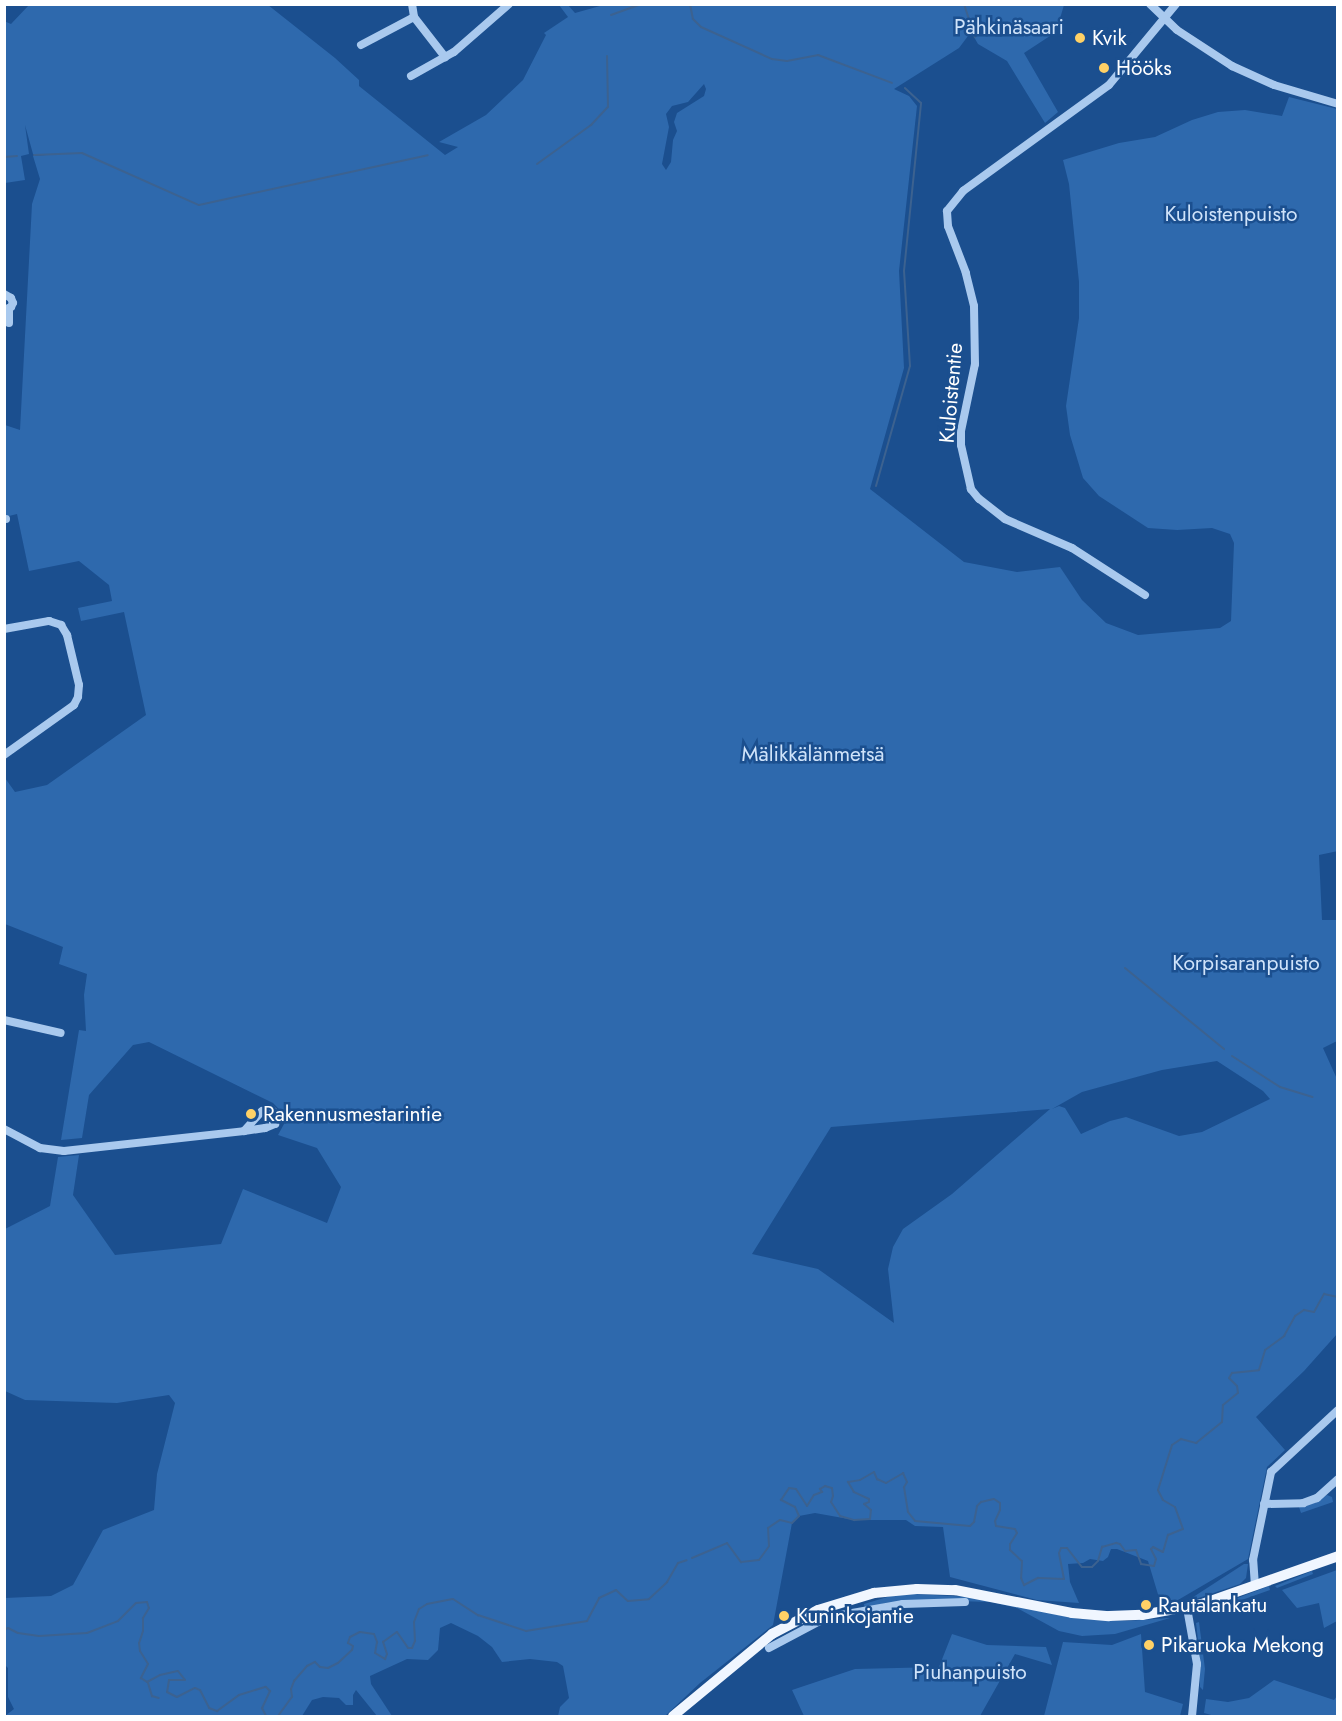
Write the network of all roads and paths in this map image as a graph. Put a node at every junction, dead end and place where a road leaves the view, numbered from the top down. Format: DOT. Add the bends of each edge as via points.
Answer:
graph roads {
  1 [pos="412,4"];
  2 [pos="508,4"];
  3 [pos="1150,4"];
  4 [pos="1167,4"];
  5 [pos="1176,4"];
  6 [pos="414,17"];
  7 [pos="1164,18"];
  8 [pos="361,45"];
  9 [pos="445,57"];
  10 [pos="411,76"];
  11 [pos="1338,104"];
  12 [pos="4,294"];
  13 [pos="7,310"];
  14 [pos="9,323"];
  15 [pos="1145,595"];
  16 [pos="4,629"];
  17 [pos="4,755"];
  18 [pos="4,1020"];
  19 [pos="61,1033"];
  20 [pos="4,1129"];
  21 [pos="244,1131"];
  22 [pos="1336,1414"];
  23 [pos="1338,1479"];
  24 [pos="1264,1503"];
  25 [pos="1338,1556"];
  26 [pos="1255,1586"];
  27 [pos="965,1602"];
  28 [pos="831,1605"];
  29 [pos="1187,1608"];
  30 [pos="835,1617"];
  31 [pos="769,1648"];
  32 [pos="675,1716"];
  33 [pos="1192,1716"];
  1 -- 6 [label="street"];
  2 -- 9 [label="street" via="463,46"];
  3 -- 7 [label="street"];
  4 -- 7 [label="street, Kuloistentie"];
  5 -- 7 [label="street, Kuloistentie"];
  6 -- 8 [label="street"];
  6 -- 9 [label="street"];
  7 -- 11 [label="street" via="1207,50 1256,78"];
  7 -- 15 [label="street, Kuloistentie" via="1109,85 963,191 947,212 974,306 975,364 961,438 971,489 1005,519 1072,548"];
  9 -- 10 [label="street"];
  12 -- 13 [label="street" via="12,300"];
  13 -- 14 [label="street"];
  16 -- 17 [label="street" via="49,621 60,625 67,635 79,685 74,705"];
  18 -- 19 [label="street"];
  20 -- 21 [label="street" via="53,1151"];
  22 -- 24 [label="street" via="1274,1468"];
  23 -- 24 [label="street" via="1317,1498 1303,1503"];
  24 -- 26 [label="street" via="1253,1560"];
  25 -- 26 [label="main road"];
  26 -- 29 [label="main road"];
  27 -- 30 [label="street" via="903,1604"];
  28 -- 29 [label="main road" via="874,1593 917,1588 964,1591 1109,1616"];
  28 -- 30 [label="street"];
  28 -- 32 [label="main road" via="772,1634"];
  29 -- 33 [label="street" via="1197,1664"];
  30 -- 31 [label="street"];
}
